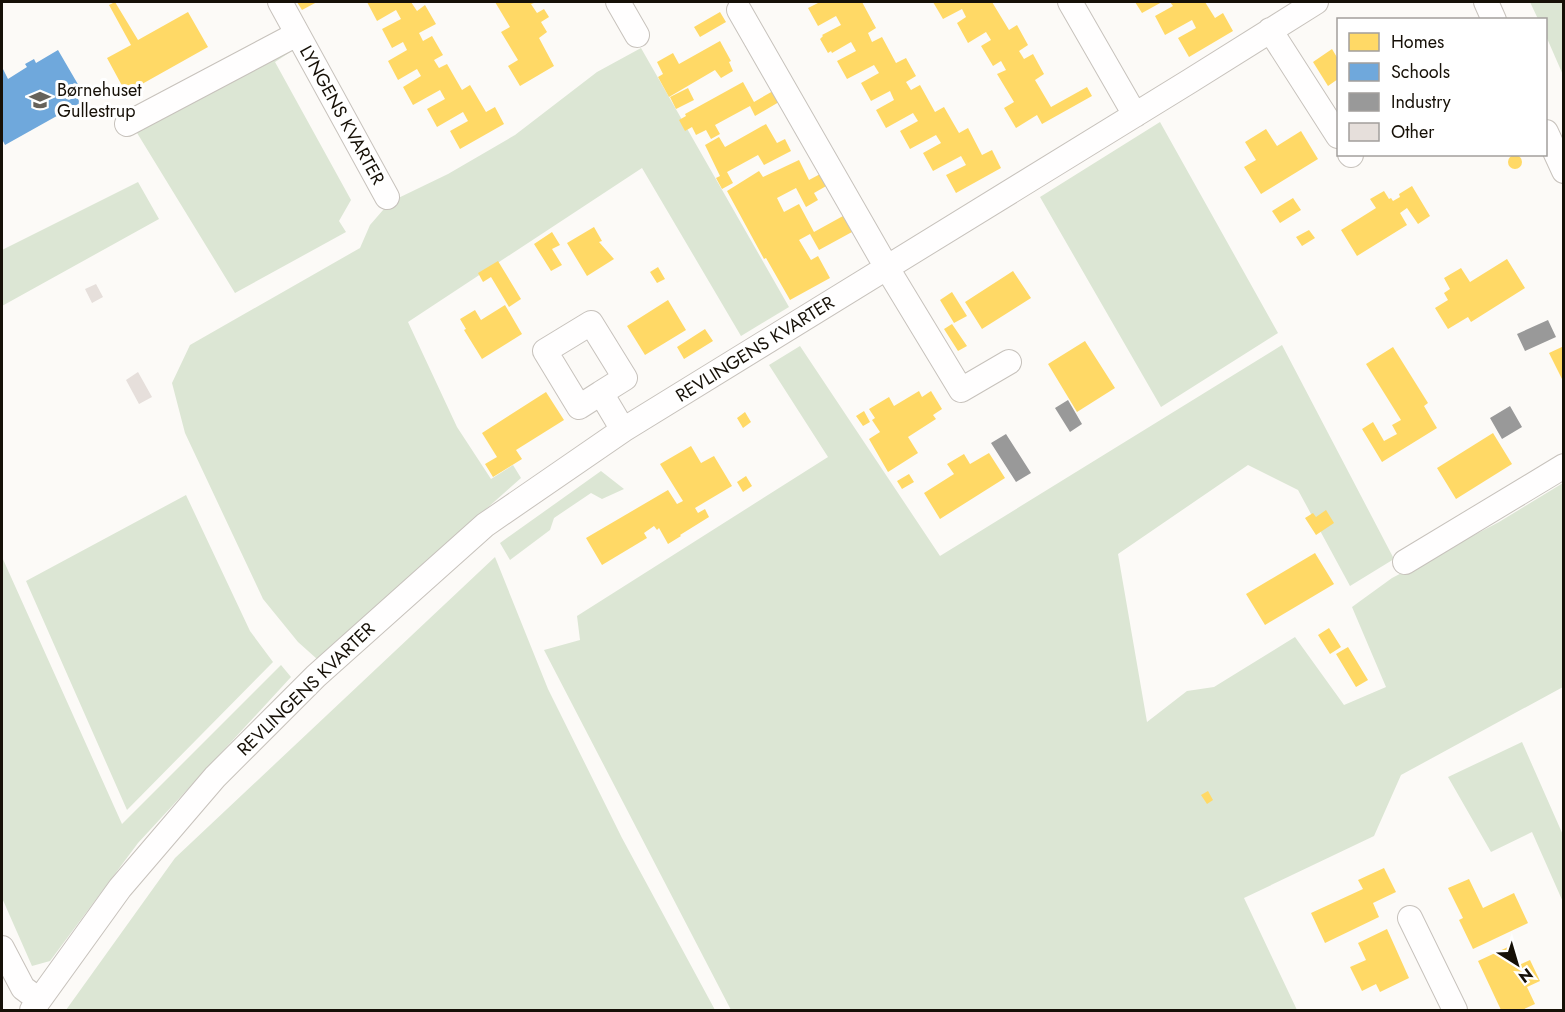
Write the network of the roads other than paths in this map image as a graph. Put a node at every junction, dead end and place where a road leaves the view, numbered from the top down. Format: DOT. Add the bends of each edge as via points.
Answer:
graph roads {
  1 [pos="280,2"];
  2 [pos="618,2"];
  3 [pos="1070,2"];
  4 [pos="1316,2"];
  5 [pos="1486,2"];
  6 [pos="739,10"];
  7 [pos="1493,18"];
  8 [pos="1270,30"];
  9 [pos="297,34"];
  10 [pos="637,34"];
  11 [pos="1135,115"];
  12 [pos="128,124"];
  13 [pos="1337,134"];
  14 [pos="1547,136"];
  15 [pos="1563,171"];
  16 [pos="387,197"];
  17 [pos="887,268"];
  18 [pos="1009,362"];
  19 [pos="601,393"];
  20 [pos="623,430"];
  21 [pos="1563,466"];
  22 [pos="1405,562"];
  23 [pos="1410,918"];
  24 [pos="2,948"];
  25 [pos="36,1005"];
  26 [pos="1455,1011"];
  1 -- 9 [label="street, LYNGENS KVARTER"];
  2 -- 10 [label="street"];
  3 -- 11 [label="street"];
  4 -- 8 [label="street, REVLINGENS KVARTER"];
  5 -- 7 [label="street"];
  6 -- 17 [label="street"];
  8 -- 11 [label="street, REVLINGENS KVARTER"];
  8 -- 13 [label="street"];
  9 -- 12 [label="street, LYNGENS KVARTER"];
  9 -- 16 [label="street, LYNGENS KVARTER"];
  11 -- 17 [label="street, REVLINGENS KVARTER"];
  14 -- 15 [label="street"];
  17 -- 18 [label="street" via="961,390"];
  17 -- 20 [label="street, REVLINGENS KVARTER"];
  19 -- 20 [label="street"];
  20 -- 25 [label="street, REVLINGENS KVARTER" via="485,525 316,676 215,777 157,844 120,888"];
  21 -- 22 [label="street"];
  23 -- 26 [label="street"];
  24 -- 25 [label="street" via="22,988"];
}
